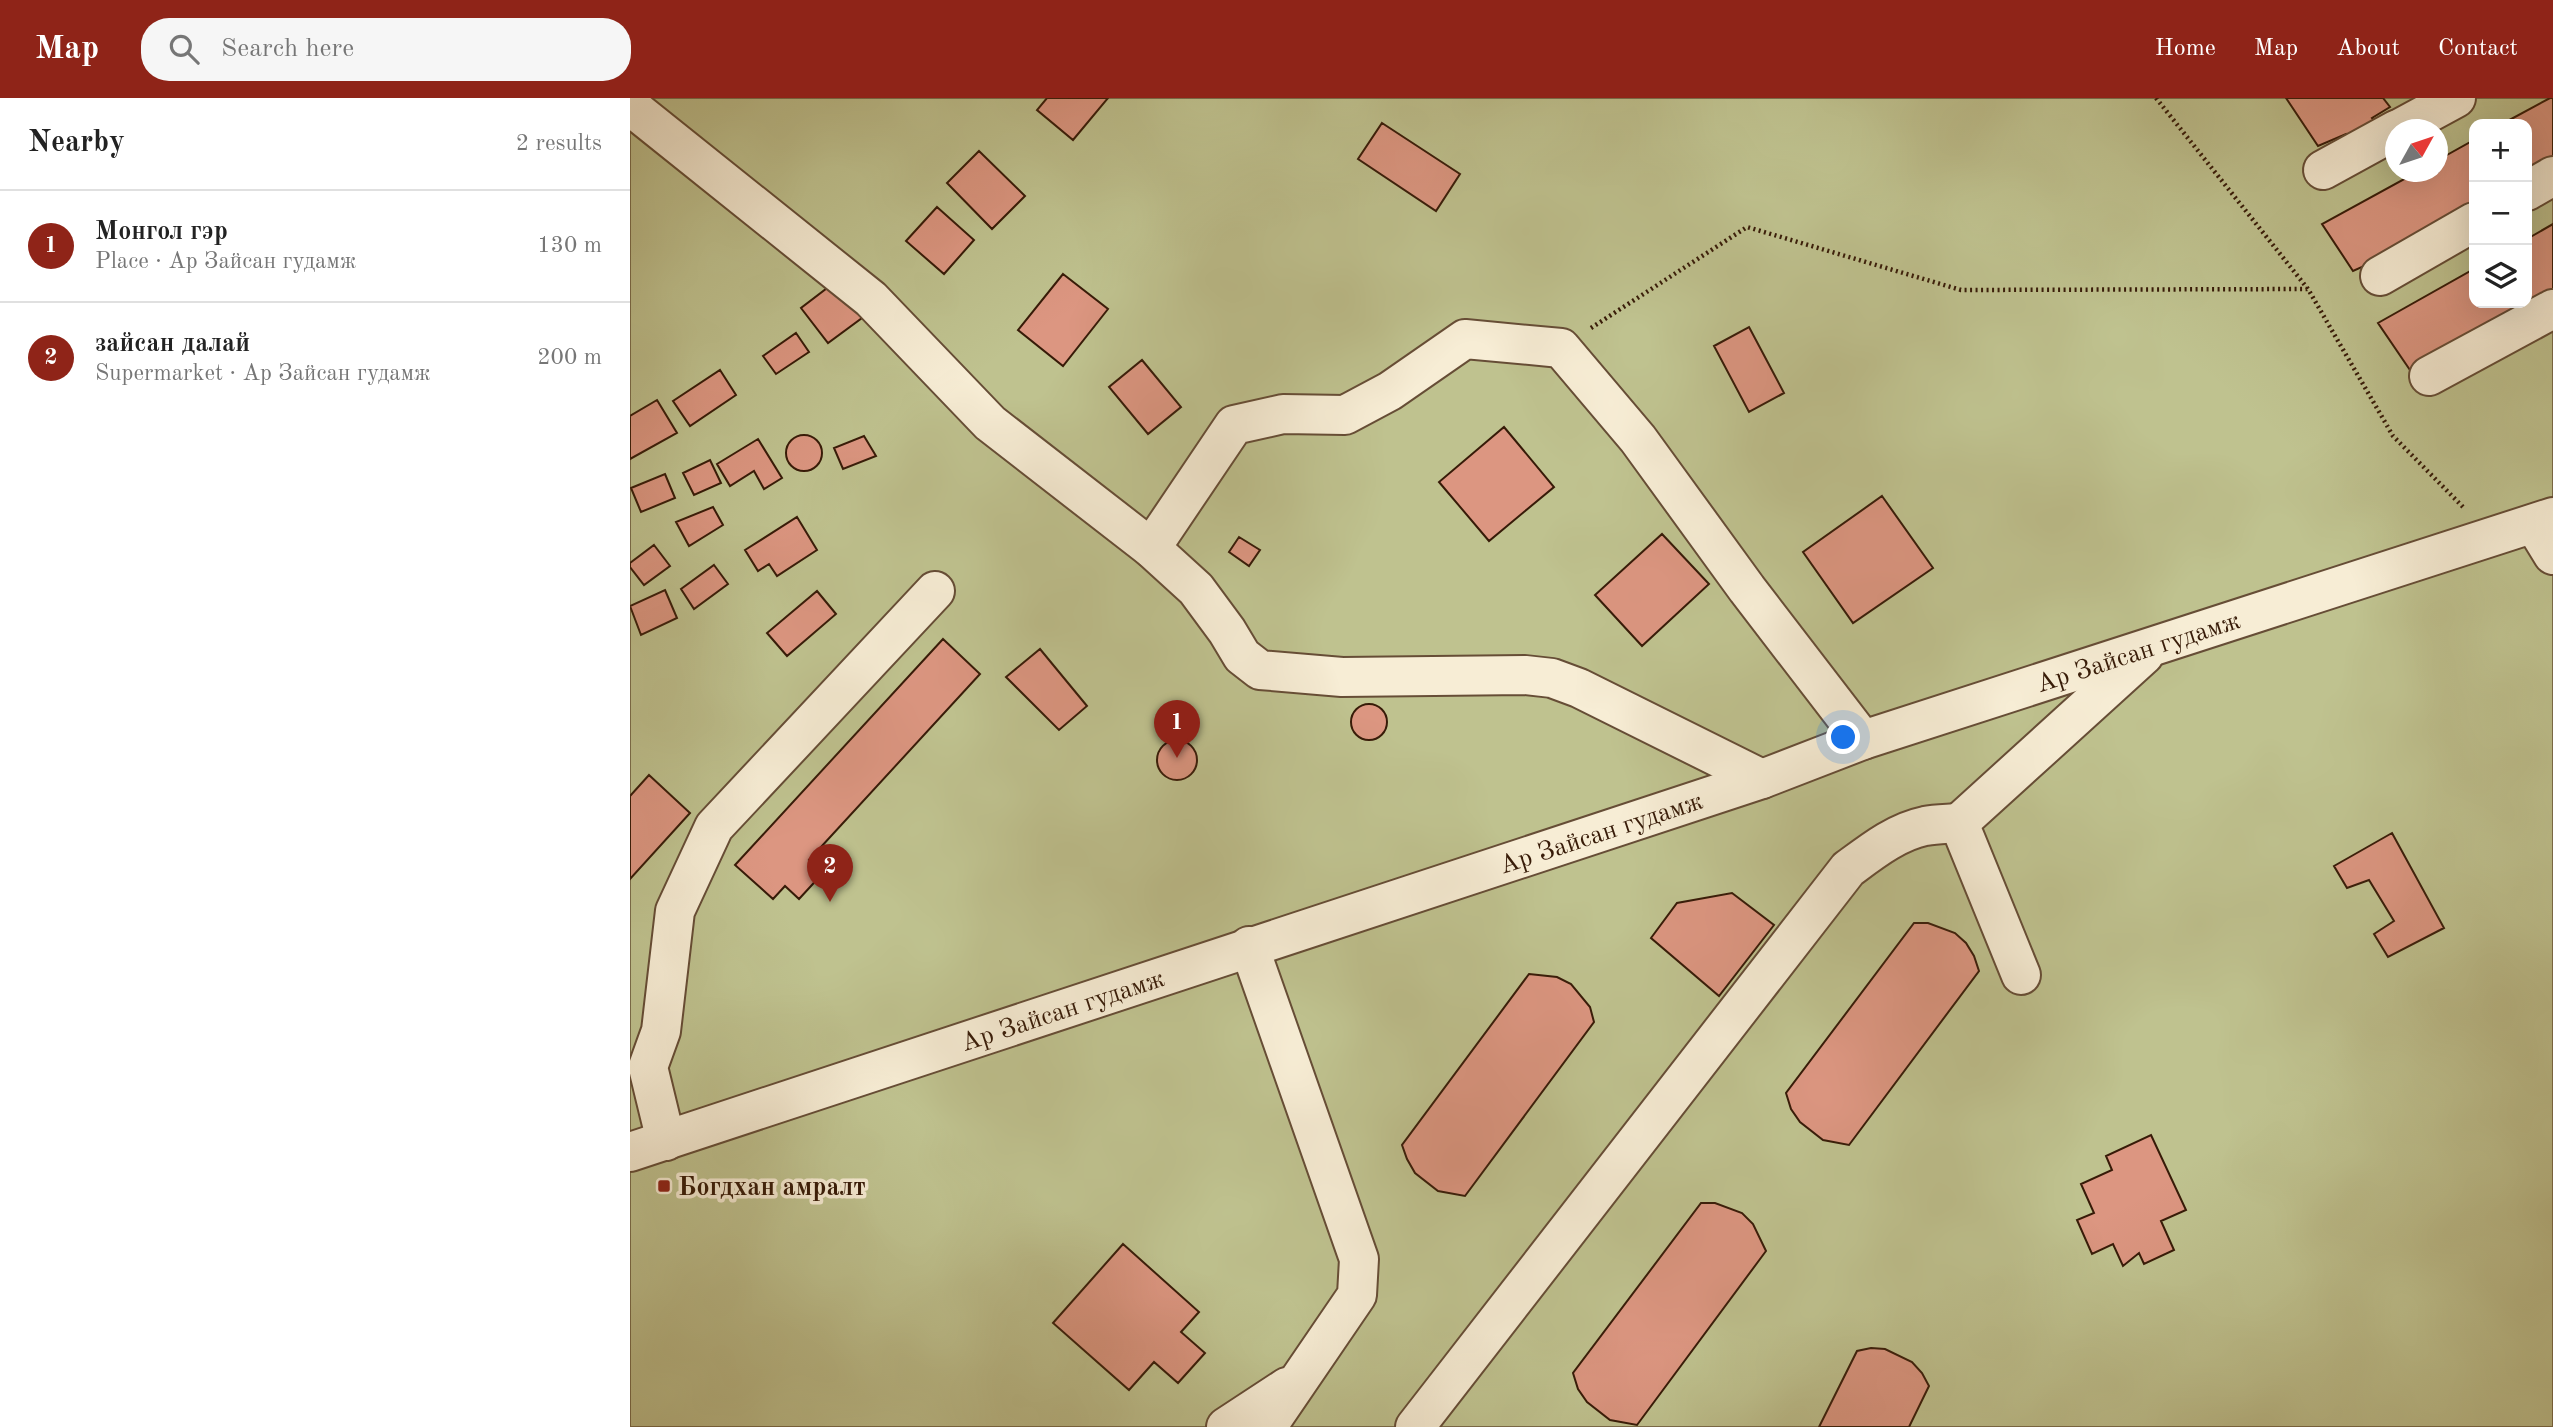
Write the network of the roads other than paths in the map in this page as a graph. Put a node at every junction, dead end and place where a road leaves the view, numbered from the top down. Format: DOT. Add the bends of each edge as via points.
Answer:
graph roads {
  1 [pos="2456,98"];
  2 [pos="630,106"];
  3 [pos="2417,119"];
  4 [pos="2385,136"];
  5 [pos="2323,170"];
  6 [pos="2553,176"];
  7 [pos="2532,188"];
  8 [pos="2469,225"];
  9 [pos="2380,276"];
  10 [pos="2553,309"];
  11 [pos="2429,376"];
  12 [pos="2547,532"];
  13 [pos="1151,548"];
  14 [pos="935,591"];
  15 [pos="2154,647"];
  16 [pos="1863,740"];
  17 [pos="1762,779"];
  18 [pos="1959,823"];
  19 [pos="1249,946"];
  20 [pos="2021,975"];
  21 [pos="644,1149"];
  22 [pos="1301,1379"];
  23 [pos="1226,1427"];
  24 [pos="1267,1427"];
  25 [pos="1415,1427"];
  1 -- 3 [label="street"];
  2 -- 13 [label="street" via="871,299 990,423"];
  4 -- 5 [label="street"];
  6 -- 7 [label="street"];
  8 -- 9 [label="street"];
  10 -- 11 [label="street"];
  12 -- 15 [label="street, Ар Зайсан гудамж" via="2483,540"];
  13 -- 16 [label="street" via="1234,425 1283,414 1345,415 1390,391 1465,339 1561,348 1638,439"];
  13 -- 17 [label="street" via="1196,589 1242,656 1260,670 1342,677 1552,678"];
  14 -- 21 [label="street" via="714,828 675,911 661,1031 649,1067"];
  15 -- 16 [label="street, Ар Зайсан гудамж"];
  15 -- 18 [label="street"];
  16 -- 17 [label="street, Ар Зайсан гудамж"];
  17 -- 19 [label="street, Ар Зайсан гудамж"];
  18 -- 20 [label="street"];
  18 -- 25 [label="street" via="1925,826 1904,834 1878,846 1848,869"];
  19 -- 21 [label="street, Ар Зайсан гудамж"];
  19 -- 22 [label="street" via="1359,1259 1357,1295"];
  22 -- 23 [label="street"];
  22 -- 24 [label="street"];
}
